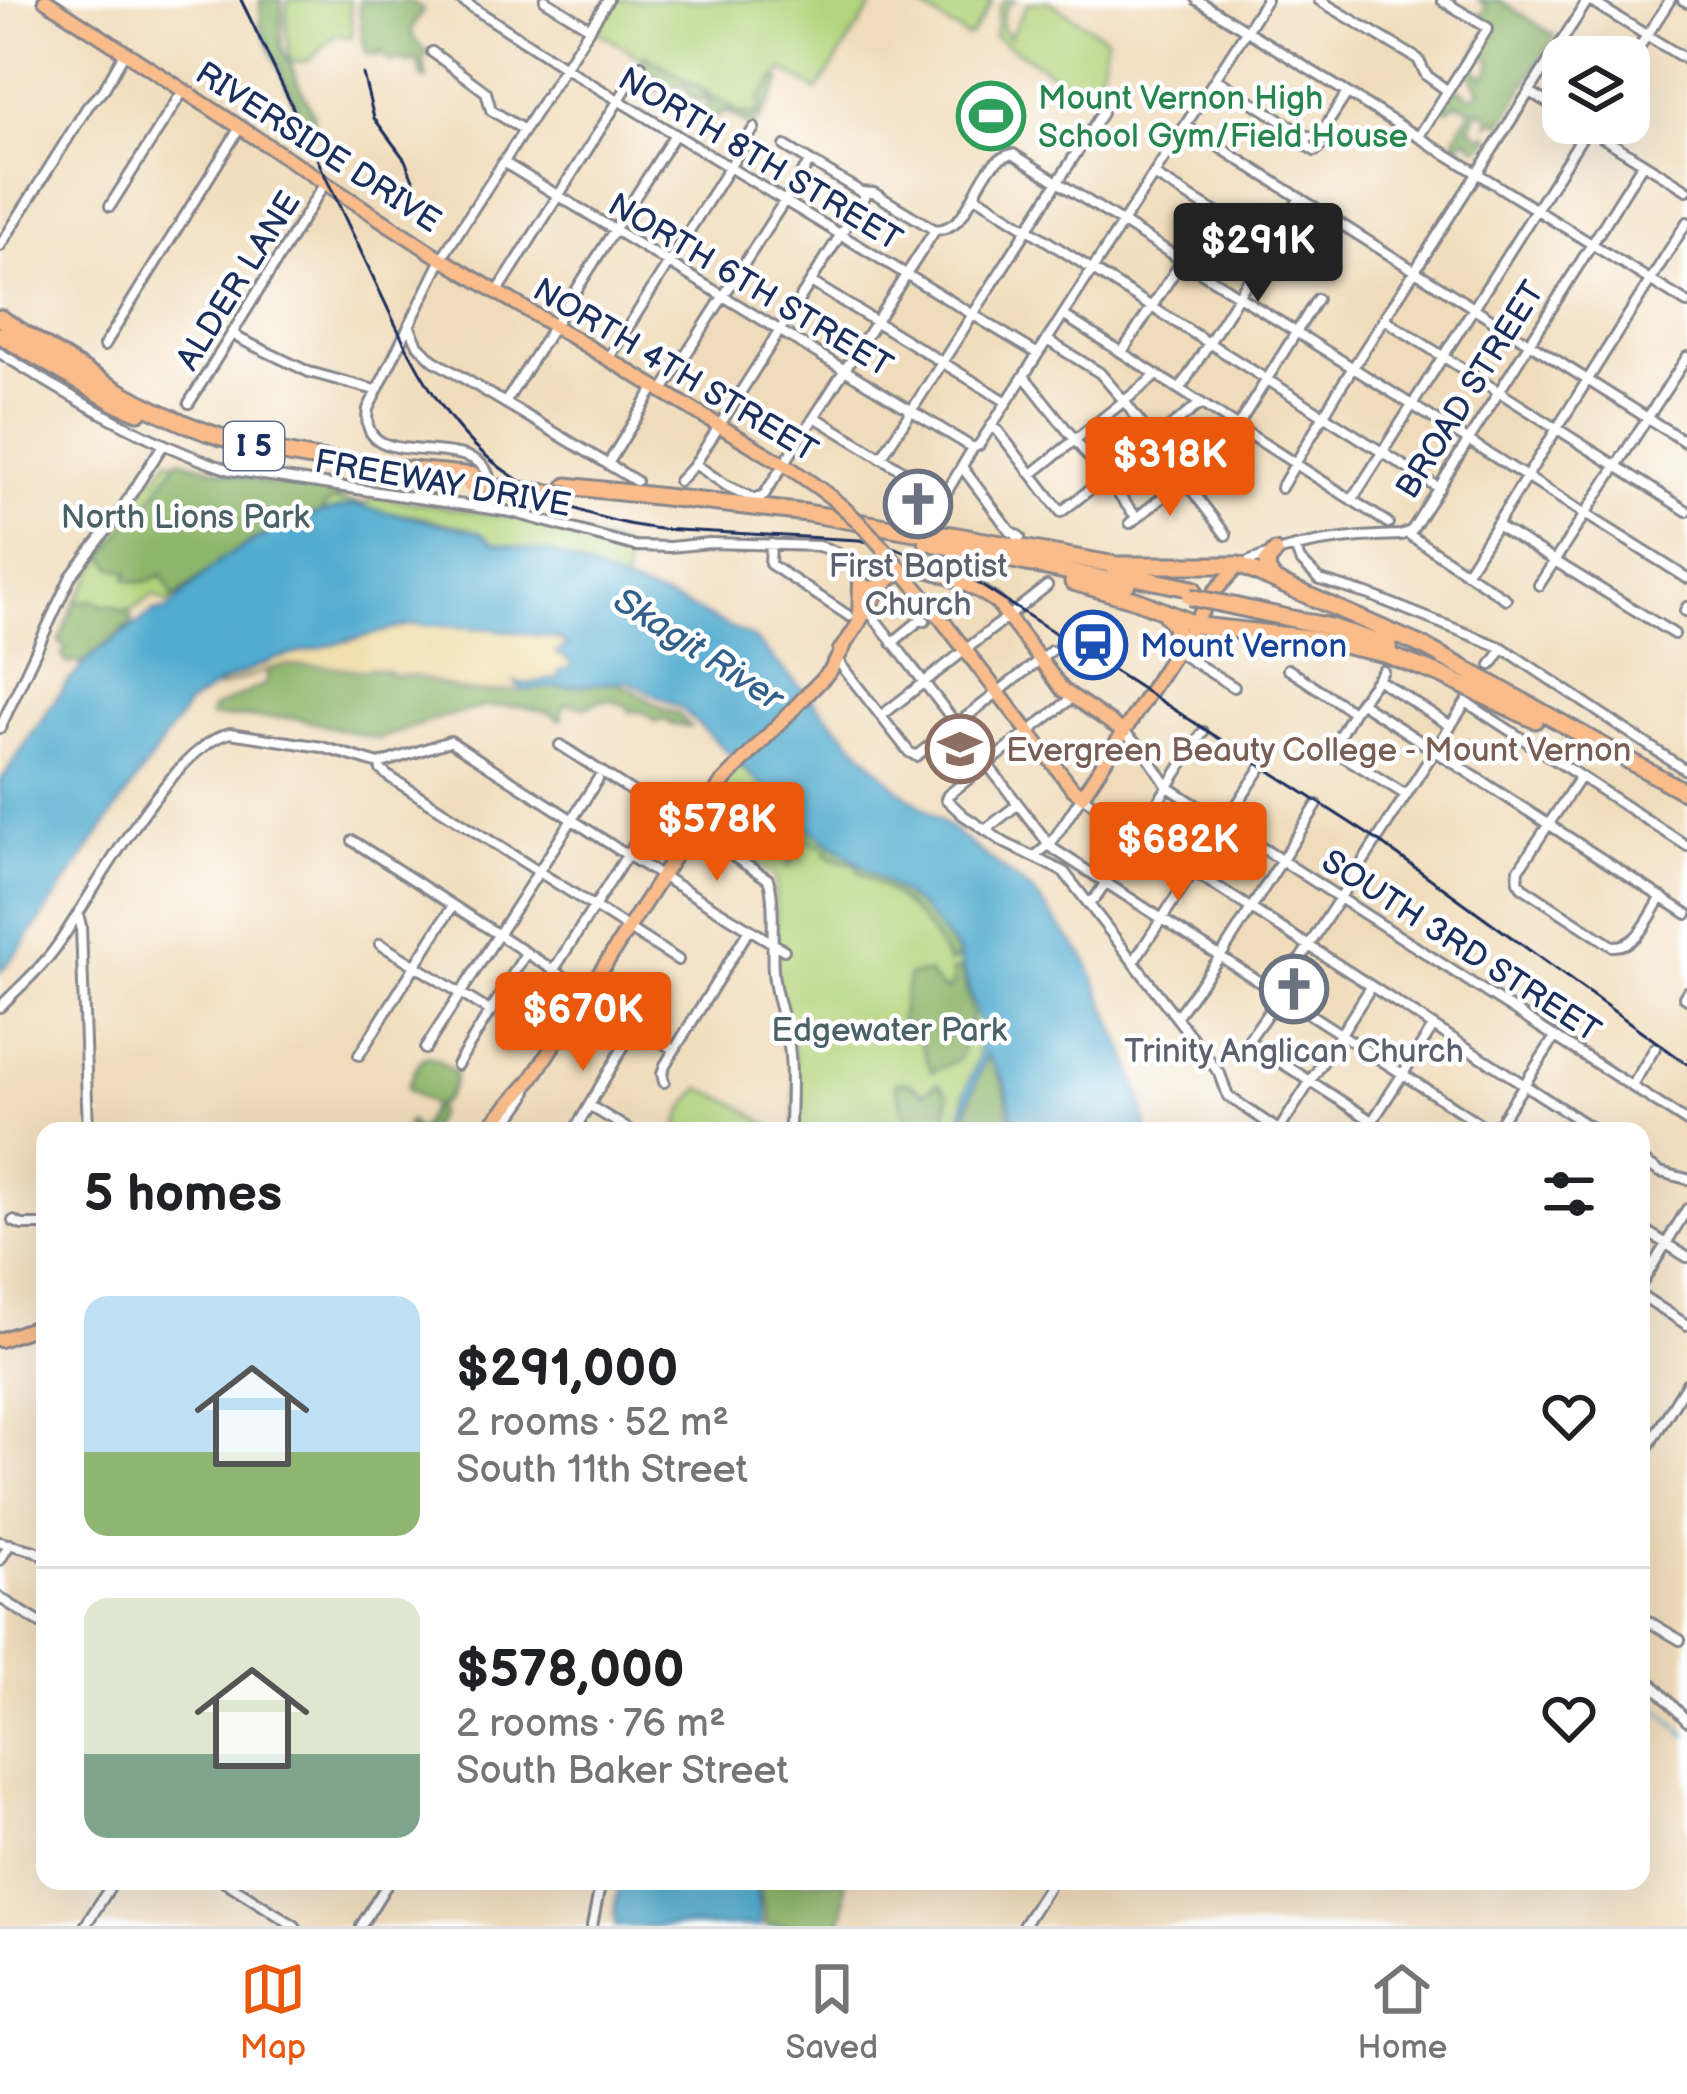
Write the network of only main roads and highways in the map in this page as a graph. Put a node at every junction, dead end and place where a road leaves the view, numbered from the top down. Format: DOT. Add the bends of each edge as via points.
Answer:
graph roads {
  1 [pos="45,0"];
  2 [pos="442,259"];
  3 [pos="0,322"];
  4 [pos="472,480"];
  5 [pos="567,491"];
  6 [pos="907,530"];
  7 [pos="1275,552"];
  8 [pos="979,553"];
  9 [pos="1239,566"];
  10 [pos="1275,581"];
  11 [pos="882,586"];
  12 [pos="1191,593"];
  13 [pos="1223,595"];
  14 [pos="1159,609"];
  15 [pos="854,619"];
  16 [pos="876,622"];
  17 [pos="1193,624"];
  18 [pos="1177,650"];
  19 [pos="1462,669"];
  20 [pos="1124,731"];
  21 [pos="1559,732"];
  22 [pos="1687,793"];
  23 [pos="1082,796"];
  24 [pos="1687,803"];
  25 [pos="494,1122"];
  26 [pos="36,1327"];
  27 [pos="0,1340"];
  1 -- 2 [label="main road, RIVERSIDE DRIVE"];
  2 -- 23 [label="main road, NORTH 4TH STREET, bridge" via="847,511"];
  3 -- 4 [label="highway, I 5" via="143,405 228,439"];
  3 -- 4 [label="highway, I 5" via="116,403 223,446 321,469"];
  4 -- 5 [label="highway, I 5, bridge"];
  5 -- 6 [label="highway, I 5"];
  5 -- 8 [label="highway, I 5" via="842,526"];
  6 -- 9 [label="highway" via="1116,566"];
  6 -- 12 [label="highway, I 5"];
  7 -- 10 [label="highway" via="1267,562"];
  8 -- 12 [label="highway, I 5"];
  8 -- 14 [label="highway"];
  9 -- 10 [label="highway"];
  9 -- 13 [label="main road, BROAD STREET"];
  10 -- 19 [label="highway"];
  11 -- 15 [label="main road"];
  11 -- 15 [label="main road" via="860,583"];
  11 -- 20 [label="main road, SOUTH 3RD STREET" via="913,568 985,594 1046,656 1072,698"];
  12 -- 13 [label="highway, I 5, bridge"];
  13 -- 17 [label="main road, BROAD STREET"];
  13 -- 19 [label="highway, I 5" via="1348,626"];
  13 -- 21 [label="highway, I 5" via="1429,662"];
  14 -- 17 [label="highway"];
  14 -- 18 [label="highway" via="1175,626"];
  15 -- 16 [label="main road"];
  15 -- 25 [label="main road" via="824,676 721,784 531,1081"];
  17 -- 18 [label="main road, BROAD STREET"];
  17 -- 21 [label="highway" via="1385,654"];
  18 -- 20 [label="main road, BROAD STREET"];
  19 -- 22 [label="highway, I 5"];
  20 -- 23 [label="main road, BROAD STREET"];
  21 -- 24 [label="highway, I 5"];
  26 -- 27 [label="main road"];
}
